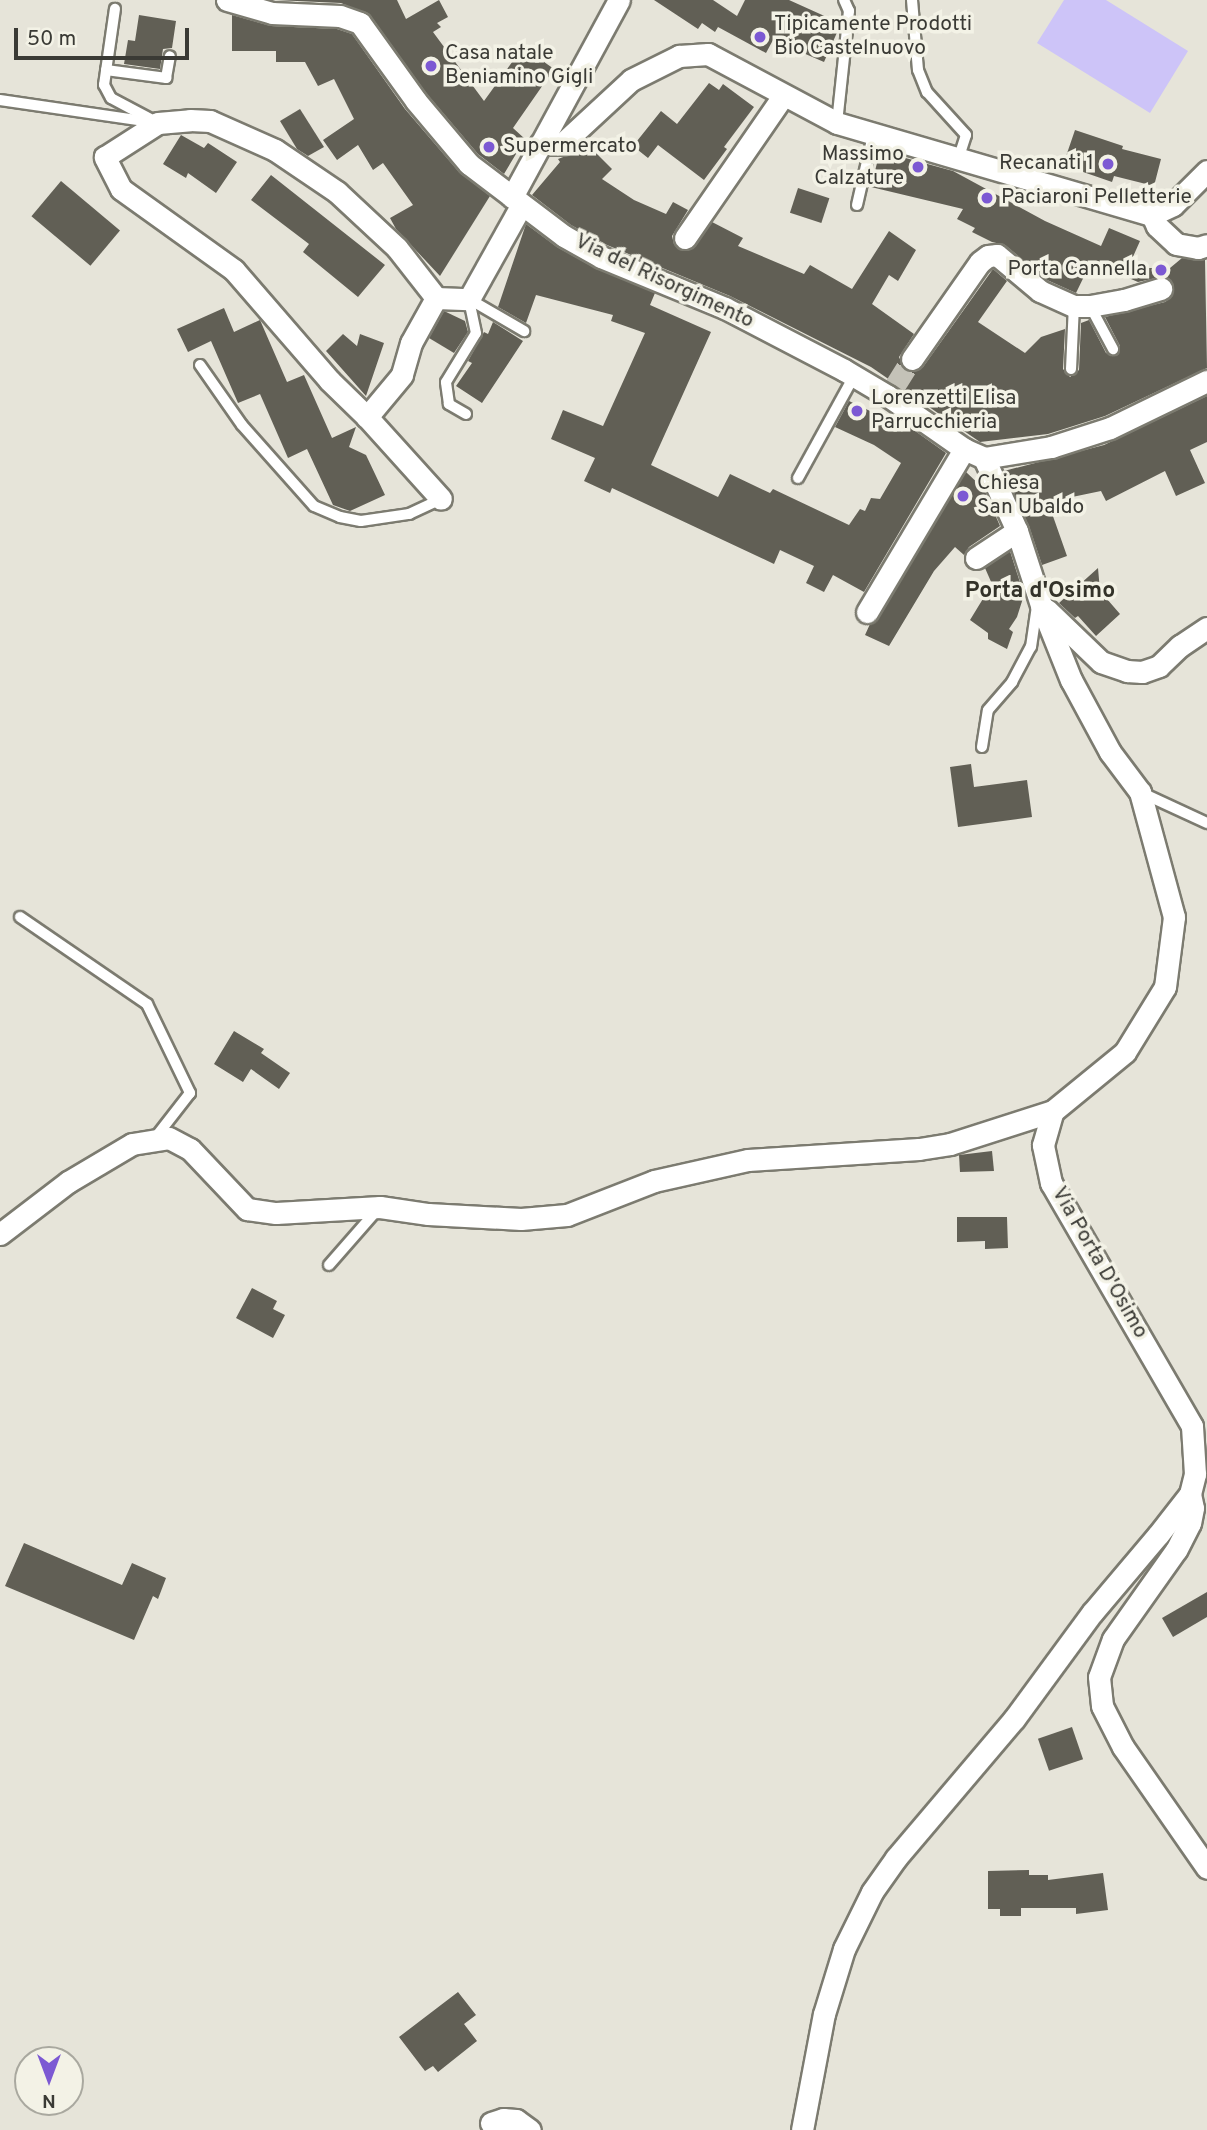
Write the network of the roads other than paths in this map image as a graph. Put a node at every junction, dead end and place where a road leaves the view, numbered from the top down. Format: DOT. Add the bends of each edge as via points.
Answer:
graph roads {
  1 [pos="227,0"];
  2 [pos="619,0"];
  3 [pos="844,0"];
  4 [pos="912,0"];
  5 [pos="115,9"];
  6 [pos="170,56"];
  7 [pos="106,70"];
  8 [pos="783,96"];
  9 [pos="0,100"];
  10 [pos="158,122"];
  11 [pos="837,122"];
  12 [pos="873,135"];
  13 [pos="540,144"];
  14 [pos="959,156"];
  15 [pos="1207,171"];
  16 [pos="517,201"];
  17 [pos="857,205"];
  18 [pos="1152,215"];
  19 [pos="685,238"];
  20 [pos="1207,245"];
  21 [pos="1161,289"];
  22 [pos="436,298"];
  23 [pos="469,299"];
  24 [pos="1082,306"];
  25 [pos="524,331"];
  26 [pos="1113,349"];
  27 [pos="912,359"];
  28 [pos="200,365"];
  29 [pos="1071,369"];
  30 [pos="854,376"];
  31 [pos="1207,381"];
  32 [pos="466,414"];
  33 [pos="367,417"];
  34 [pos="964,449"];
  35 [pos="984,458"];
  36 [pos="799,478"];
  37 [pos="441,499"];
  38 [pos="1017,531"];
  39 [pos="976,558"];
  40 [pos="1040,601"];
  41 [pos="867,612"];
  42 [pos="1207,628"];
  43 [pos="982,747"];
  44 [pos="1140,792"];
  45 [pos="1207,823"];
  46 [pos="20,916"];
  47 [pos="1053,1111"];
  48 [pos="154,1141"];
  49 [pos="380,1207"];
  50 [pos="0,1234"];
  51 [pos="329,1265"];
  52 [pos="1197,1480"];
  53 [pos="1207,1868"];
  54 [pos="491,2123"];
  55 [pos="530,2130"];
  56 [pos="802,2130"];
  1 -- 16 [label="street, Via del Risorgimento" via="272,13 340,16 360,23 469,164"];
  2 -- 13 [label="street"];
  3 -- 11 [label="lane" via="849,11"];
  4 -- 14 [label="lane" via="918,70 927,92 966,135"];
  5 -- 7 [label="lane"];
  6 -- 7 [label="lane" via="166,78"];
  7 -- 10 [label="lane" via="104,85 111,98"];
  8 -- 11 [label="street"];
  8 -- 13 [label="street" via="708,54 680,56 631,80 562,144"];
  8 -- 19 [label="street"];
  9 -- 10 [label="lane"];
  10 -- 22 [label="street" via="210,121 275,150 337,192 397,248"];
  10 -- 33 [label="street" via="106,157 121,189 234,270"];
  11 -- 12 [label="street"];
  12 -- 14 [label="street"];
  12 -- 17 [label="lane"];
  13 -- 16 [label="street"];
  14 -- 18 [label="street"];
  15 -- 18 [label="street" via="1173,205"];
  16 -- 23 [label="street"];
  16 -- 30 [label="street, Via del Risorgimento" via="601,257 725,307"];
  18 -- 20 [label="street" via="1176,244"];
  21 -- 24 [label="street"];
  22 -- 23 [label="street"];
  22 -- 33 [label="street" via="411,343 402,375"];
  23 -- 25 [label="lane"];
  23 -- 32 [label="lane" via="476,333 446,382 449,404"];
  24 -- 26 [label="lane"];
  24 -- 27 [label="street" via="1040,291 996,256 988,256 979,262"];
  24 -- 29 [label="lane"];
  28 -- 37 [label="lane" via="242,425 314,506 361,520 409,514"];
  30 -- 34 [label="street, Via del Risorgimento" via="891,391"];
  30 -- 36 [label="lane"];
  31 -- 35 [label="street" via="1110,428 1051,447"];
  33 -- 37 [label="street"];
  34 -- 35 [label="street, Via del Risorgimento"];
  34 -- 41 [label="street"];
  35 -- 38 [label="street"];
  38 -- 39 [label="street"];
  38 -- 40 [label="street"];
  40 -- 42 [label="street" via="1101,662 1127,671 1159,666"];
  40 -- 43 [label="lane" via="1031,647 1012,682 988,710"];
  40 -- 44 [label="street" via="1071,680 1110,752"];
  44 -- 45 [label="lane"];
  44 -- 47 [label="street" via="1174,916 1165,987 1125,1052"];
  46 -- 48 [label="lane" via="147,1004 190,1093"];
  47 -- 49 [label="street" via="939,1146 734,1163 654,1181 567,1214 521,1219"];
  47 -- 52 [label="street, Via Porta D'Osimo" via="1043,1145 1051,1183 1192,1426"];
  48 -- 49 [label="street" via="169,1138 190,1149 247,1209 276,1213"];
  48 -- 50 [label="street" via="132,1144 68,1182"];
  49 -- 51 [label="lane"];
  52 -- 53 [label="street, Via Porta D'Osimo" via="1190,1523 1113,1639 1099,1677 1102,1706 1123,1747"];
  52 -- 56 [label="street" via="1014,1719 872,1892 844,1949 824,2014"];
  54 -- 55 [label="street" via="516,2120"];
}
